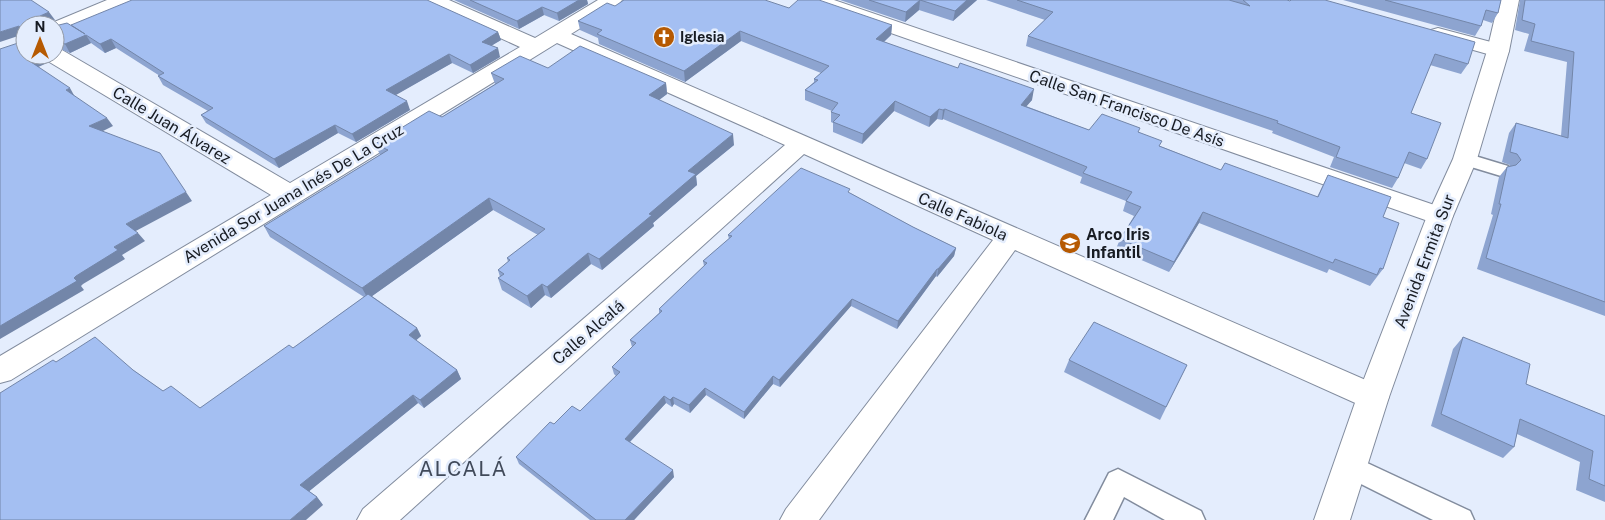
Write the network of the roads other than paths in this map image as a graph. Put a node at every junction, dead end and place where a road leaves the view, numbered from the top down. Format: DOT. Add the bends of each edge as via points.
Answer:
graph roads {
  1 [pos="124,0"];
  2 [pos="432,0"];
  3 [pos="612,0"];
  4 [pos="815,0"];
  5 [pos="1509,0"];
  6 [pos="65,25"];
  7 [pos="1415,28"];
  8 [pos="545,40"];
  9 [pos="1498,51"];
  10 [pos="65,62"];
  11 [pos="802,144"];
  12 [pos="1465,159"];
  13 [pos="1501,170"];
  14 [pos="290,195"];
  15 [pos="1440,216"];
  16 [pos="1010,237"];
  17 [pos="0,371"];
  18 [pos="1372,397"];
  19 [pos="1350,466"];
  20 [pos="375,520"];
  21 [pos="798,520"];
  22 [pos="1099,520"];
  23 [pos="1191,520"];
  24 [pos="1332,520"];
  25 [pos="1460,520"];
  1 -- 6 [label="street"];
  2 -- 8 [label="street, Calle Fabiola"];
  3 -- 8 [label="street, Avenida Sor Juana Inés De La Cruz"];
  4 -- 15 [label="street, Calle San Francisco De Asís"];
  5 -- 9 [label="street, Avenida Ermita Sur"];
  7 -- 9 [label="street"];
  8 -- 11 [label="street, Calle Fabiola"];
  8 -- 14 [label="street, Avenida Sor Juana Inés De La Cruz"];
  9 -- 12 [label="street, Avenida Ermita Sur"];
  10 -- 14 [label="street, Calle Juan Álvarez"];
  11 -- 16 [label="street, Calle Fabiola"];
  11 -- 20 [label="street, Calle Alcalá"];
  12 -- 13 [label="lane"];
  12 -- 15 [label="street, Avenida Ermita Sur"];
  14 -- 17 [label="street, Avenida Sor Juana Inés De La Cruz"];
  15 -- 18 [label="street, Avenida Ermita Sur"];
  16 -- 18 [label="street, Calle Fabiola"];
  16 -- 21 [label="street"];
  18 -- 19 [label="street, Avenida Ermita Sur"];
  19 -- 24 [label="street, Avenida Ermita Sur"];
  19 -- 25 [label="lane"];
  22 -- 23 [label="lane" via="1118,481"];
}
